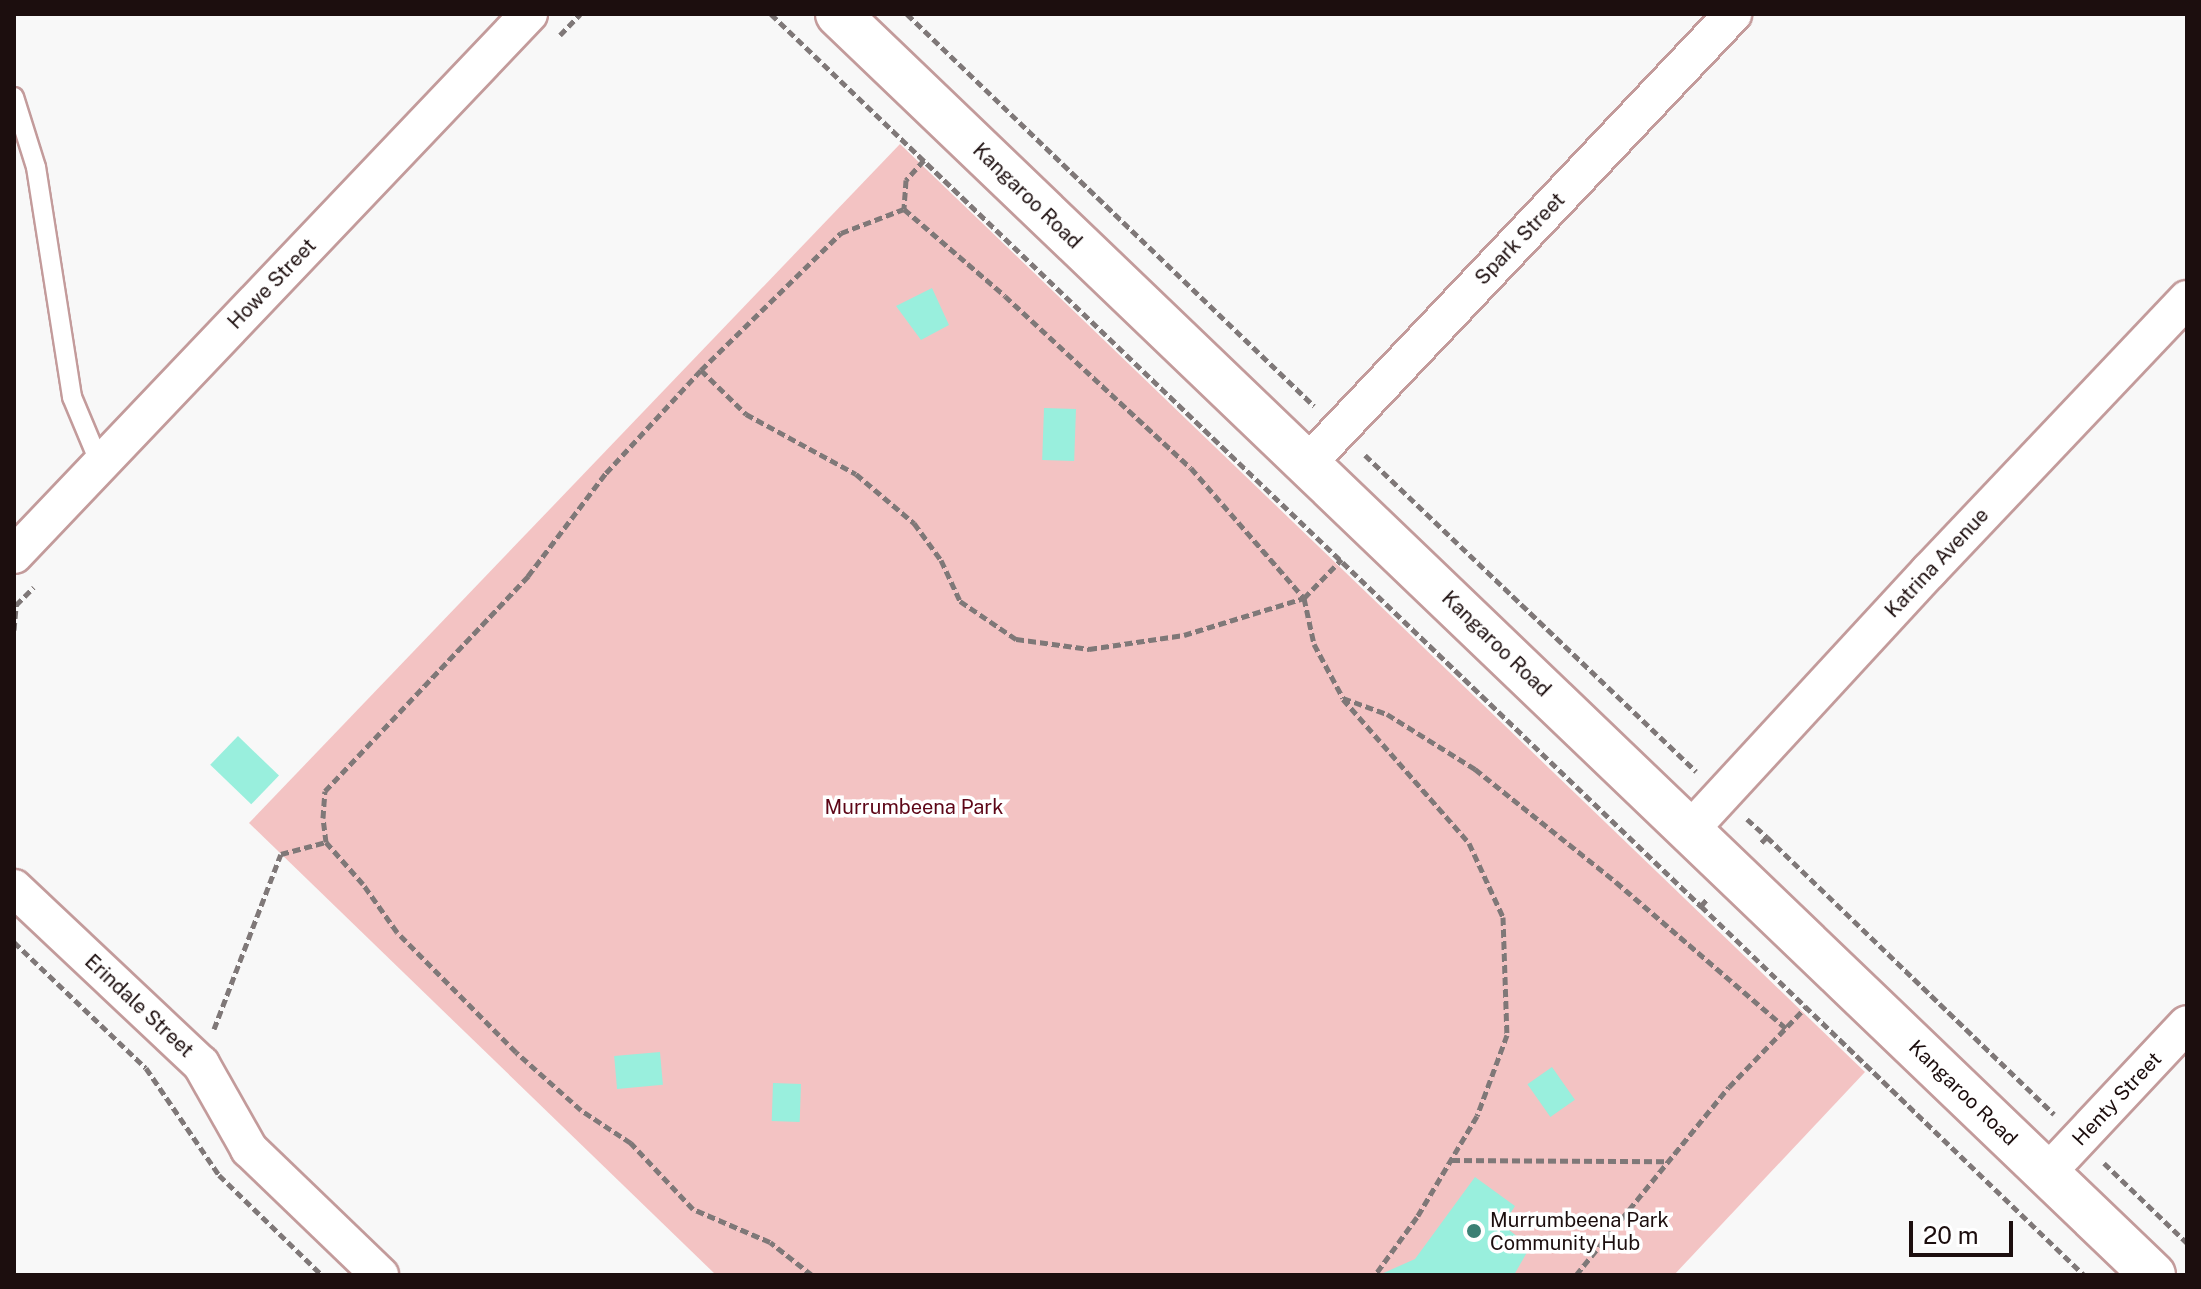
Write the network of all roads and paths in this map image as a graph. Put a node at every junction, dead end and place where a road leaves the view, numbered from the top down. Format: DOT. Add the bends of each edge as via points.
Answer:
graph roads {
  1 [pos="529,14"];
  2 [pos="771,14"];
  3 [pos="838,14"];
  4 [pos="1733,14"];
  5 [pos="14,97"];
  6 [pos="956,127"];
  7 [pos="924,161"];
  8 [pos="904,209"];
  9 [pos="2187,299"];
  10 [pos="701,370"];
  11 [pos="100,464"];
  12 [pos="1307,464"];
  13 [pos="1373,527"];
  14 [pos="15,550"];
  15 [pos="1341,561"];
  16 [pos="1304,598"];
  17 [pos="1343,698"];
  18 [pos="1689,831"];
  19 [pos="1767,837"];
  20 [pos="326,842"];
  21 [pos="1733,872"];
  22 [pos="14,888"];
  23 [pos="1701,906"];
  24 [pos="14,942"];
  25 [pos="2187,1024"];
  26 [pos="201,1064"];
  27 [pos="2079,1139"];
  28 [pos="1452,1160"];
  29 [pos="1669,1161"];
  30 [pos="2047,1173"];
  31 [pos="2187,1243"];
  32 [pos="322,1275"];
  33 [pos="380,1275"];
  34 [pos="812,1275"];
  35 [pos="1375,1275"];
  36 [pos="1576,1275"];
  37 [pos="2084,1275"];
  38 [pos="2153,1275"];
  1 -- 11 [label="street, Howe Street"];
  2 -- 7 [label="path"];
  3 -- 6 [label="street, Kangaroo Road"];
  4 -- 12 [label="street, Spark Street"];
  5 -- 11 [label="lane" via="36,167 72,397"];
  6 -- 7 [label="path"];
  6 -- 12 [label="street, Kangaroo Road"];
  7 -- 8 [label="path" via="906,180"];
  7 -- 15 [label="path"];
  8 -- 10 [label="path" via="841,233"];
  8 -- 16 [label="path" via="1191,468"];
  9 -- 18 [label="street, Katrina Avenue"];
  10 -- 16 [label="path" via="746,414 856,474 914,523 941,560 960,601 1016,639 1089,649 1184,635"];
  10 -- 20 [label="path" via="606,473 528,576 325,791"];
  11 -- 14 [label="street, Howe Street"];
  12 -- 13 [label="street, Kangaroo Road"];
  13 -- 15 [label="path"];
  13 -- 18 [label="street, Kangaroo Road"];
  15 -- 16 [label="path"];
  15 -- 23 [label="path"];
  16 -- 17 [label="path" via="1314,644"];
  17 -- 28 [label="path" via="1469,843 1503,917 1507,1035 1477,1116"];
  17 -- 29 [label="path" via="1387,714 1475,769 1786,1028"];
  18 -- 21 [label="street, Kangaroo Road"];
  19 -- 27 [label="path"];
  20 -- 26 [label="path" via="281,854"];
  20 -- 34 [label="path" via="397,932 559,1091 631,1143 693,1209 770,1242"];
  21 -- 23 [label="path"];
  21 -- 30 [label="street, Kangaroo Road"];
  22 -- 26 [label="street, Erindale Street"];
  23 -- 37 [label="path"];
  24 -- 32 [label="path" via="146,1068 219,1175"];
  25 -- 27 [label="street, Henty Street"];
  26 -- 33 [label="street, Erindale Street" via="249,1149"];
  27 -- 30 [label="street, Henty Street"];
  27 -- 31 [label="path"];
  28 -- 29 [label="path"];
  28 -- 35 [label="path"];
  29 -- 36 [label="path"];
  30 -- 38 [label="street, Kangaroo Road"];
}
